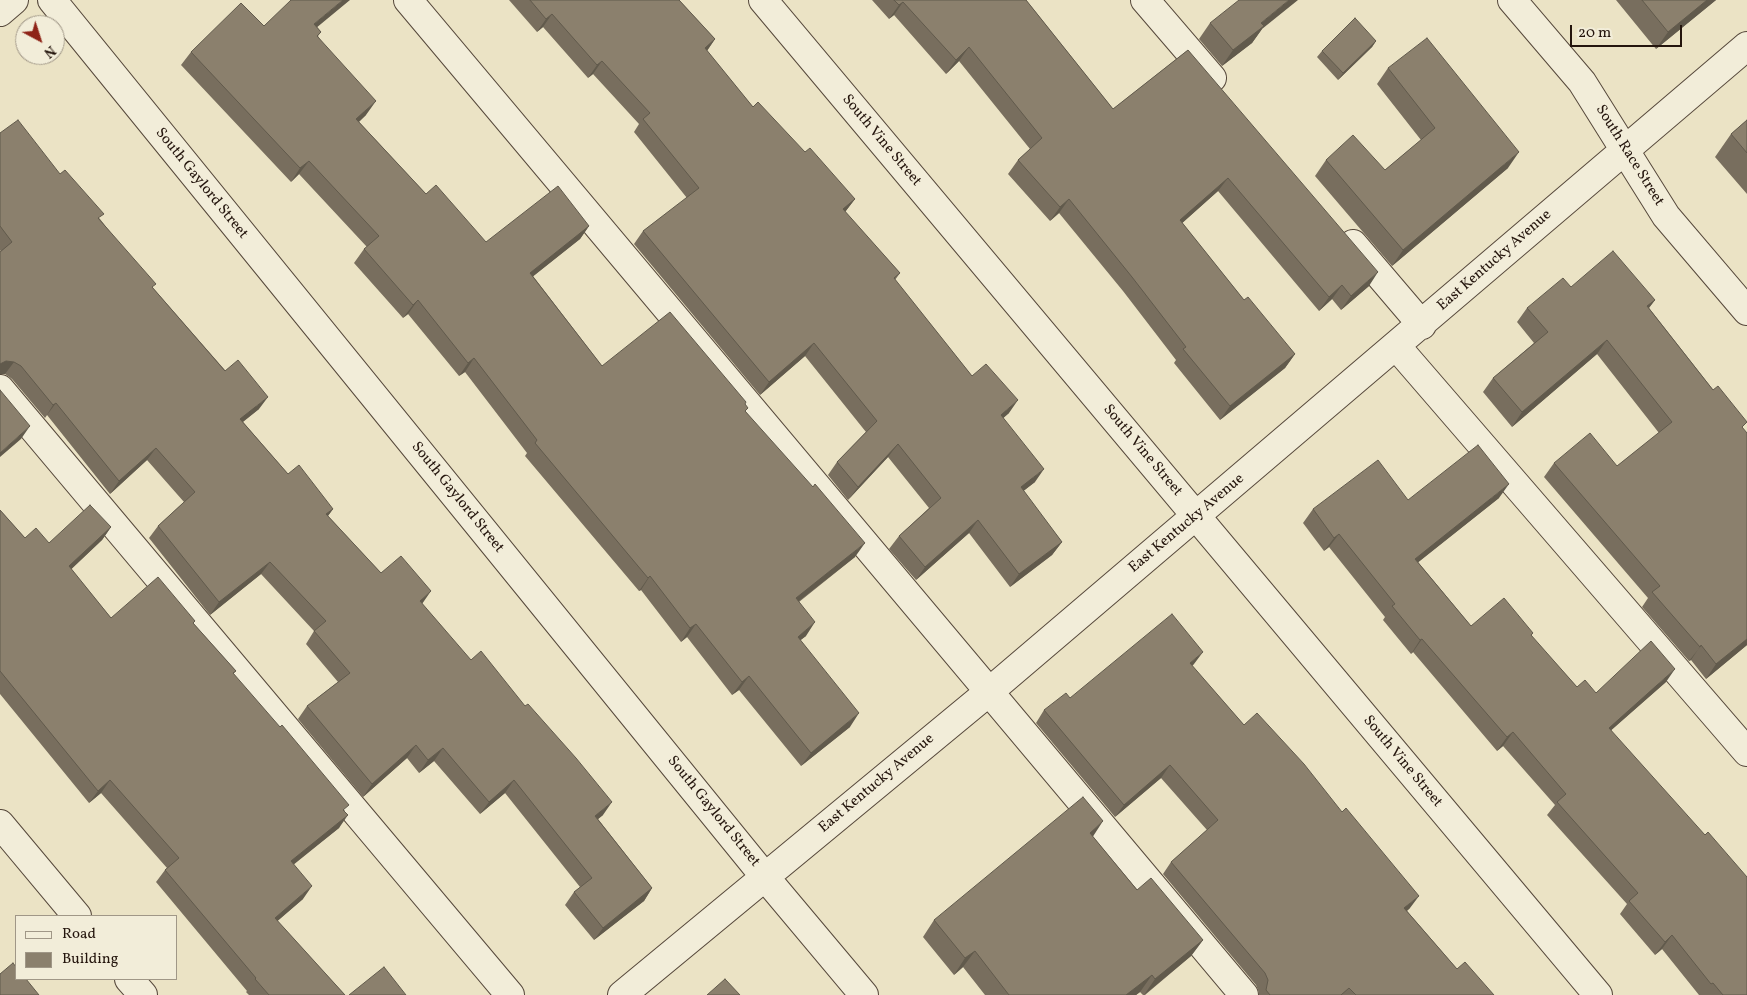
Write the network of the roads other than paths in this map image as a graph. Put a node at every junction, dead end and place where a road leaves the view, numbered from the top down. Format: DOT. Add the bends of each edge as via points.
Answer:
graph roads {
  1 [pos="14,0"];
  2 [pos="52,0"];
  3 [pos="408,0"];
  4 [pos="763,0"];
  5 [pos="1145,0"];
  6 [pos="1512,0"];
  7 [pos="0,12"];
  8 [pos="1747,46"];
  9 [pos="1228,98"];
  10 [pos="1624,149"];
  11 [pos="1338,227"];
  12 [pos="1747,311"];
  13 [pos="1422,325"];
  14 [pos="1397,346"];
  15 [pos="0,389"];
  16 [pos="1196,516"];
  17 [pos="990,691"];
  18 [pos="1747,752"];
  19 [pos="0,824"];
  20 [pos="765,877"];
  21 [pos="76,915"];
  22 [pos="130,980"];
  23 [pos="143,995"];
  24 [pos="510,995"];
  25 [pos="622,995"];
  26 [pos="864,995"];
  27 [pos="1244,995"];
  28 [pos="1598,995"];
  1 -- 7 [label="street"];
  2 -- 20 [label="street, South Gaylord Street"];
  3 -- 17 [label="street"];
  4 -- 16 [label="street, South Vine Street"];
  5 -- 9 [label="street"];
  6 -- 10 [label="street, South Race Street" via="1582,82"];
  8 -- 10 [label="street, East Kentucky Avenue"];
  10 -- 12 [label="street, South Race Street" via="1666,216"];
  10 -- 13 [label="street, East Kentucky Avenue"];
  11 -- 13 [label="street"];
  13 -- 14 [label="street, East Kentucky Avenue"];
  14 -- 16 [label="street, East Kentucky Avenue"];
  14 -- 18 [label="street"];
  15 -- 24 [label="street"];
  16 -- 17 [label="street, East Kentucky Avenue"];
  16 -- 28 [label="street, South Vine Street"];
  17 -- 20 [label="street, East Kentucky Avenue"];
  17 -- 27 [label="street"];
  19 -- 21 [label="street"];
  20 -- 25 [label="street, East Kentucky Avenue"];
  20 -- 26 [label="street, South Gaylord Street"];
  22 -- 23 [label="street"];
}
